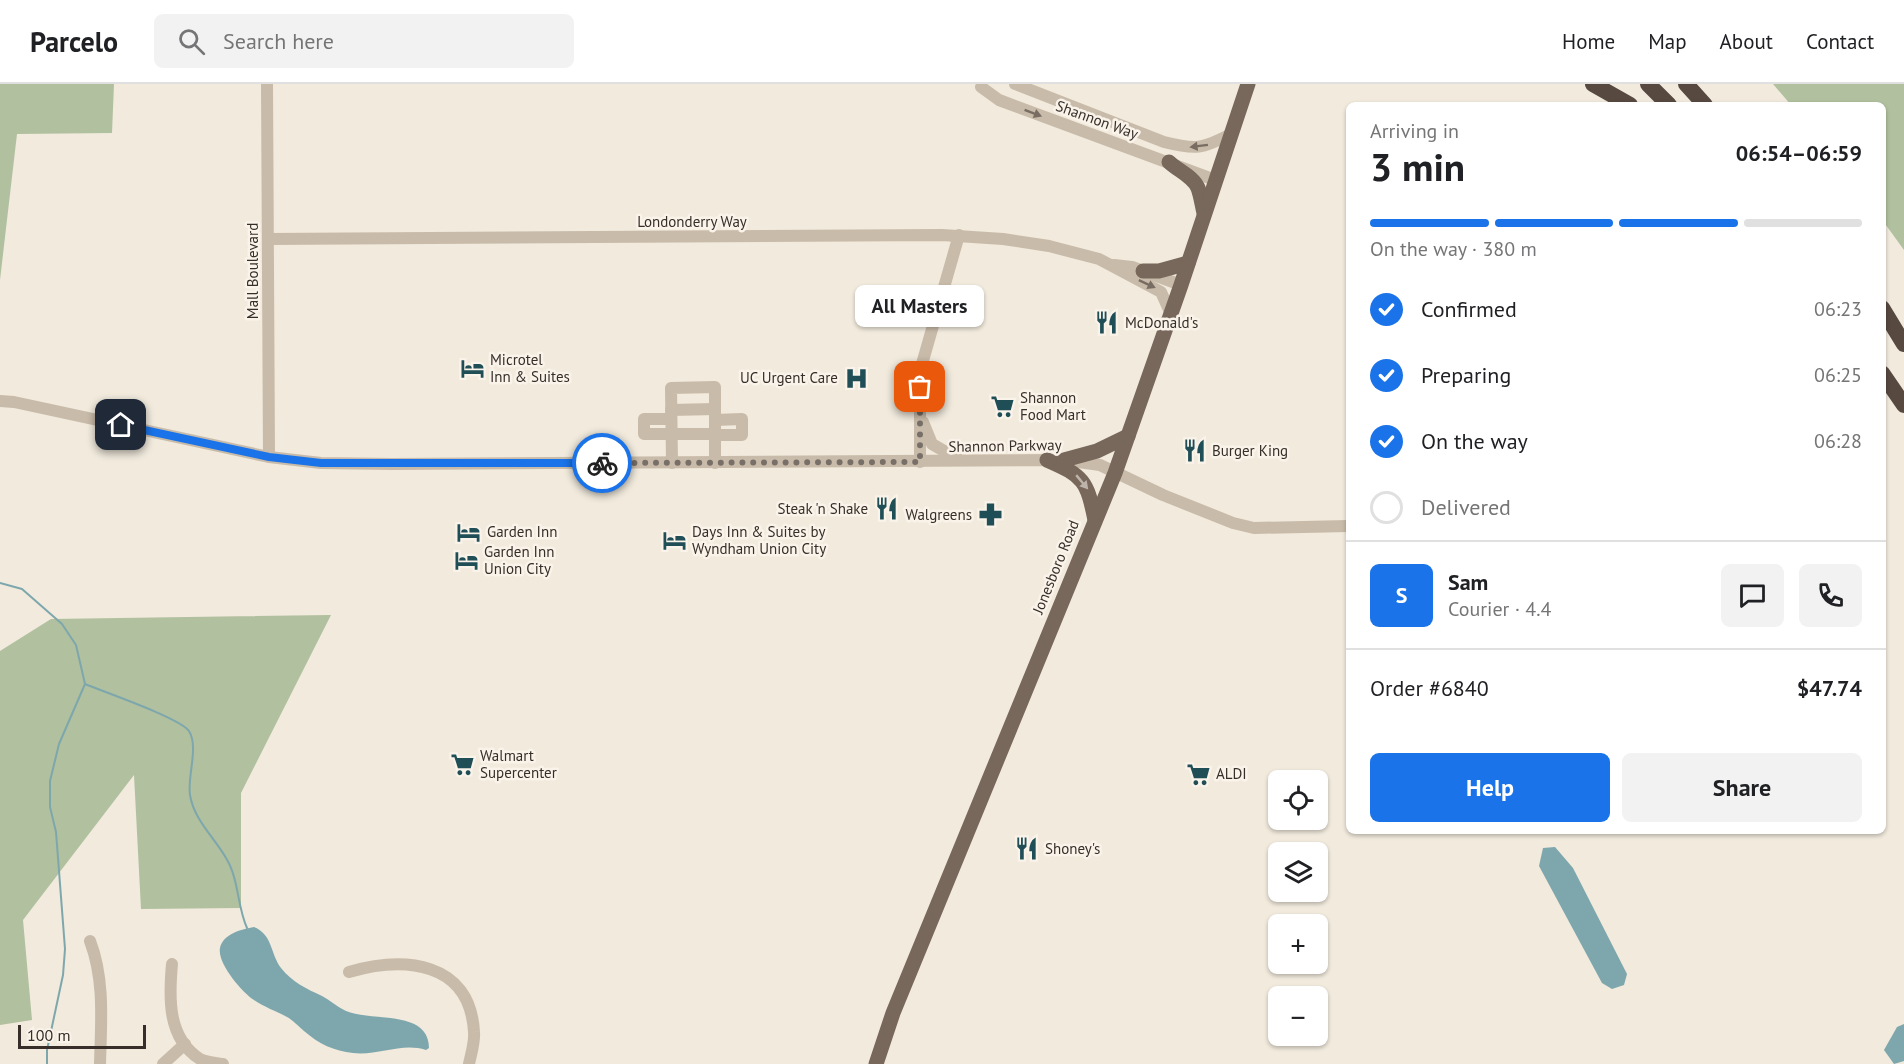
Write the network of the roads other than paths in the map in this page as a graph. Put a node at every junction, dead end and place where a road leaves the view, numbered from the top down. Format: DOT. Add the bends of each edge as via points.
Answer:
graph roads {
  1 [pos="267,84"];
  2 [pos="991,84"];
  3 [pos="1015,84"];
  4 [pos="1248,84"];
  5 [pos="1593,84"];
  6 [pos="1648,84"];
  7 [pos="1686,84"];
  8 [pos="1694,84"];
  9 [pos="1625,102"];
  10 [pos="1665,102"];
  11 [pos="1703,102"];
  12 [pos="1704,102"];
  13 [pos="1231,134"];
  14 [pos="1168,162"];
  15 [pos="1215,180"];
  16 [pos="1204,213"];
  17 [pos="959,235"];
  18 [pos="268,239"];
  19 [pos="1188,263"];
  20 [pos="1112,265"];
  21 [pos="1143,271"];
  22 [pos="1181,285"];
  23 [pos="1171,314"];
  24 [pos="1886,315"];
  25 [pos="1904,344"];
  26 [pos="1886,380"];
  27 [pos="1886,386"];
  28 [pos="0,401"];
  29 [pos="920,405"];
  30 [pos="1904,406"];
  31 [pos="671,414"];
  32 [pos="715,414"];
  33 [pos="672,434"];
  34 [pos="715,434"];
  35 [pos="1128,436"];
  36 [pos="269,457"];
  37 [pos="1047,460"];
  38 [pos="1064,460"];
  39 [pos="962,461"];
  40 [pos="920,462"];
  41 [pos="672,463"];
  42 [pos="716,463"];
  43 [pos="1114,473"];
  44 [pos="1095,520"];
  45 [pos="1346,526"];
  46 [pos="90,941"];
  47 [pos="172,964"];
  48 [pos="350,972"];
  49 [pos="185,1044"];
  50 [pos="875,1061"];
  51 [pos="100,1064"];
  52 [pos="163,1064"];
  53 [pos="223,1064"];
  54 [pos="469,1064"];
  1 -- 18 [label="street, Mall Boulevard"];
  2 -- 14 [label="street, Shannon Way, one-way" via="981,87 999,100"];
  13 -- 3 [label="street, Shannon Way, one-way" via="1207,146 1188,148"];
  4 -- 13 [label="main road, Jonesboro Road"];
  5 -- 9 [label="highway"];
  6 -- 10 [label="highway"];
  7 -- 11 [label="highway"];
  8 -- 12 [label="highway"];
  13 -- 15 [label="main road, Jonesboro Road"];
  14 -- 15 [label="street, Shannon Way"];
  14 -- 16 [label="main road" via="1198,186"];
  15 -- 16 [label="main road, Jonesboro Road"];
  16 -- 19 [label="main road, Jonesboro Road"];
  17 -- 18 [label="street, Londonderry Way"];
  17 -- 20 [label="street, Londonderry Way" via="1049,246"];
  17 -- 29 [label="street" via="922,364"];
  18 -- 36 [label="street, Mall Boulevard"];
  19 -- 21 [label="main road"];
  19 -- 22 [label="main road, Jonesboro Road"];
  20 -- 21 [label="street, Londonderry Way"];
  20 -- 23 [label="street, Londonderry Way, one-way" via="1160,291"];
  21 -- 22 [label="street, Londonderry Way"];
  22 -- 23 [label="main road, Jonesboro Road"];
  23 -- 35 [label="main road, Jonesboro Road"];
  24 -- 25 [label="highway"];
  26 -- 30 [label="highway"];
  27 -- 30 [label="highway"];
  28 -- 36 [label="street, Shannon Parkway"];
  29 -- 39 [label="street" via="932,444"];
  29 -- 40 [label="street"];
  31 -- 32 [label="street"];
  31 -- 32 [label="street" via="671,388 715,387"];
  31 -- 33 [label="street"];
  31 -- 33 [label="street" via="644,419 644,435"];
  32 -- 34 [label="street"];
  32 -- 34 [label="street" via="742,419 742,435"];
  33 -- 34 [label="street"];
  33 -- 41 [label="street"];
  34 -- 42 [label="street"];
  35 -- 38 [label="main road" via="1097,451"];
  35 -- 43 [label="main road, Jonesboro Road"];
  36 -- 41 [label="street, Shannon Parkway" via="380,464"];
  37 -- 38 [label="street, Shannon Parkway"];
  37 -- 39 [label="street, Shannon Parkway"];
  37 -- 44 [label="main road, one-way" via="1080,477 1087,487"];
  38 -- 43 [label="street, Shannon Parkway" via="1091,462"];
  39 -- 40 [label="street, Shannon Parkway"];
  40 -- 42 [label="street, Shannon Parkway"];
  41 -- 42 [label="street, Shannon Parkway"];
  43 -- 44 [label="main road, Jonesboro Road"];
  43 -- 45 [label="street, Shannon Parkway" via="1233,523 1254,528"];
  44 -- 50 [label="main road, Jonesboro Road"];
  46 -- 51 [label="street" via="101,990"];
  47 -- 49 [label="street" via="170,1008"];
  48 -- 54 [label="street" via="372,965 419,965 454,982 466,996 472,1014 474,1034"];
  49 -- 52 [label="street"];
  49 -- 53 [label="street" via="202,1060"];
}
